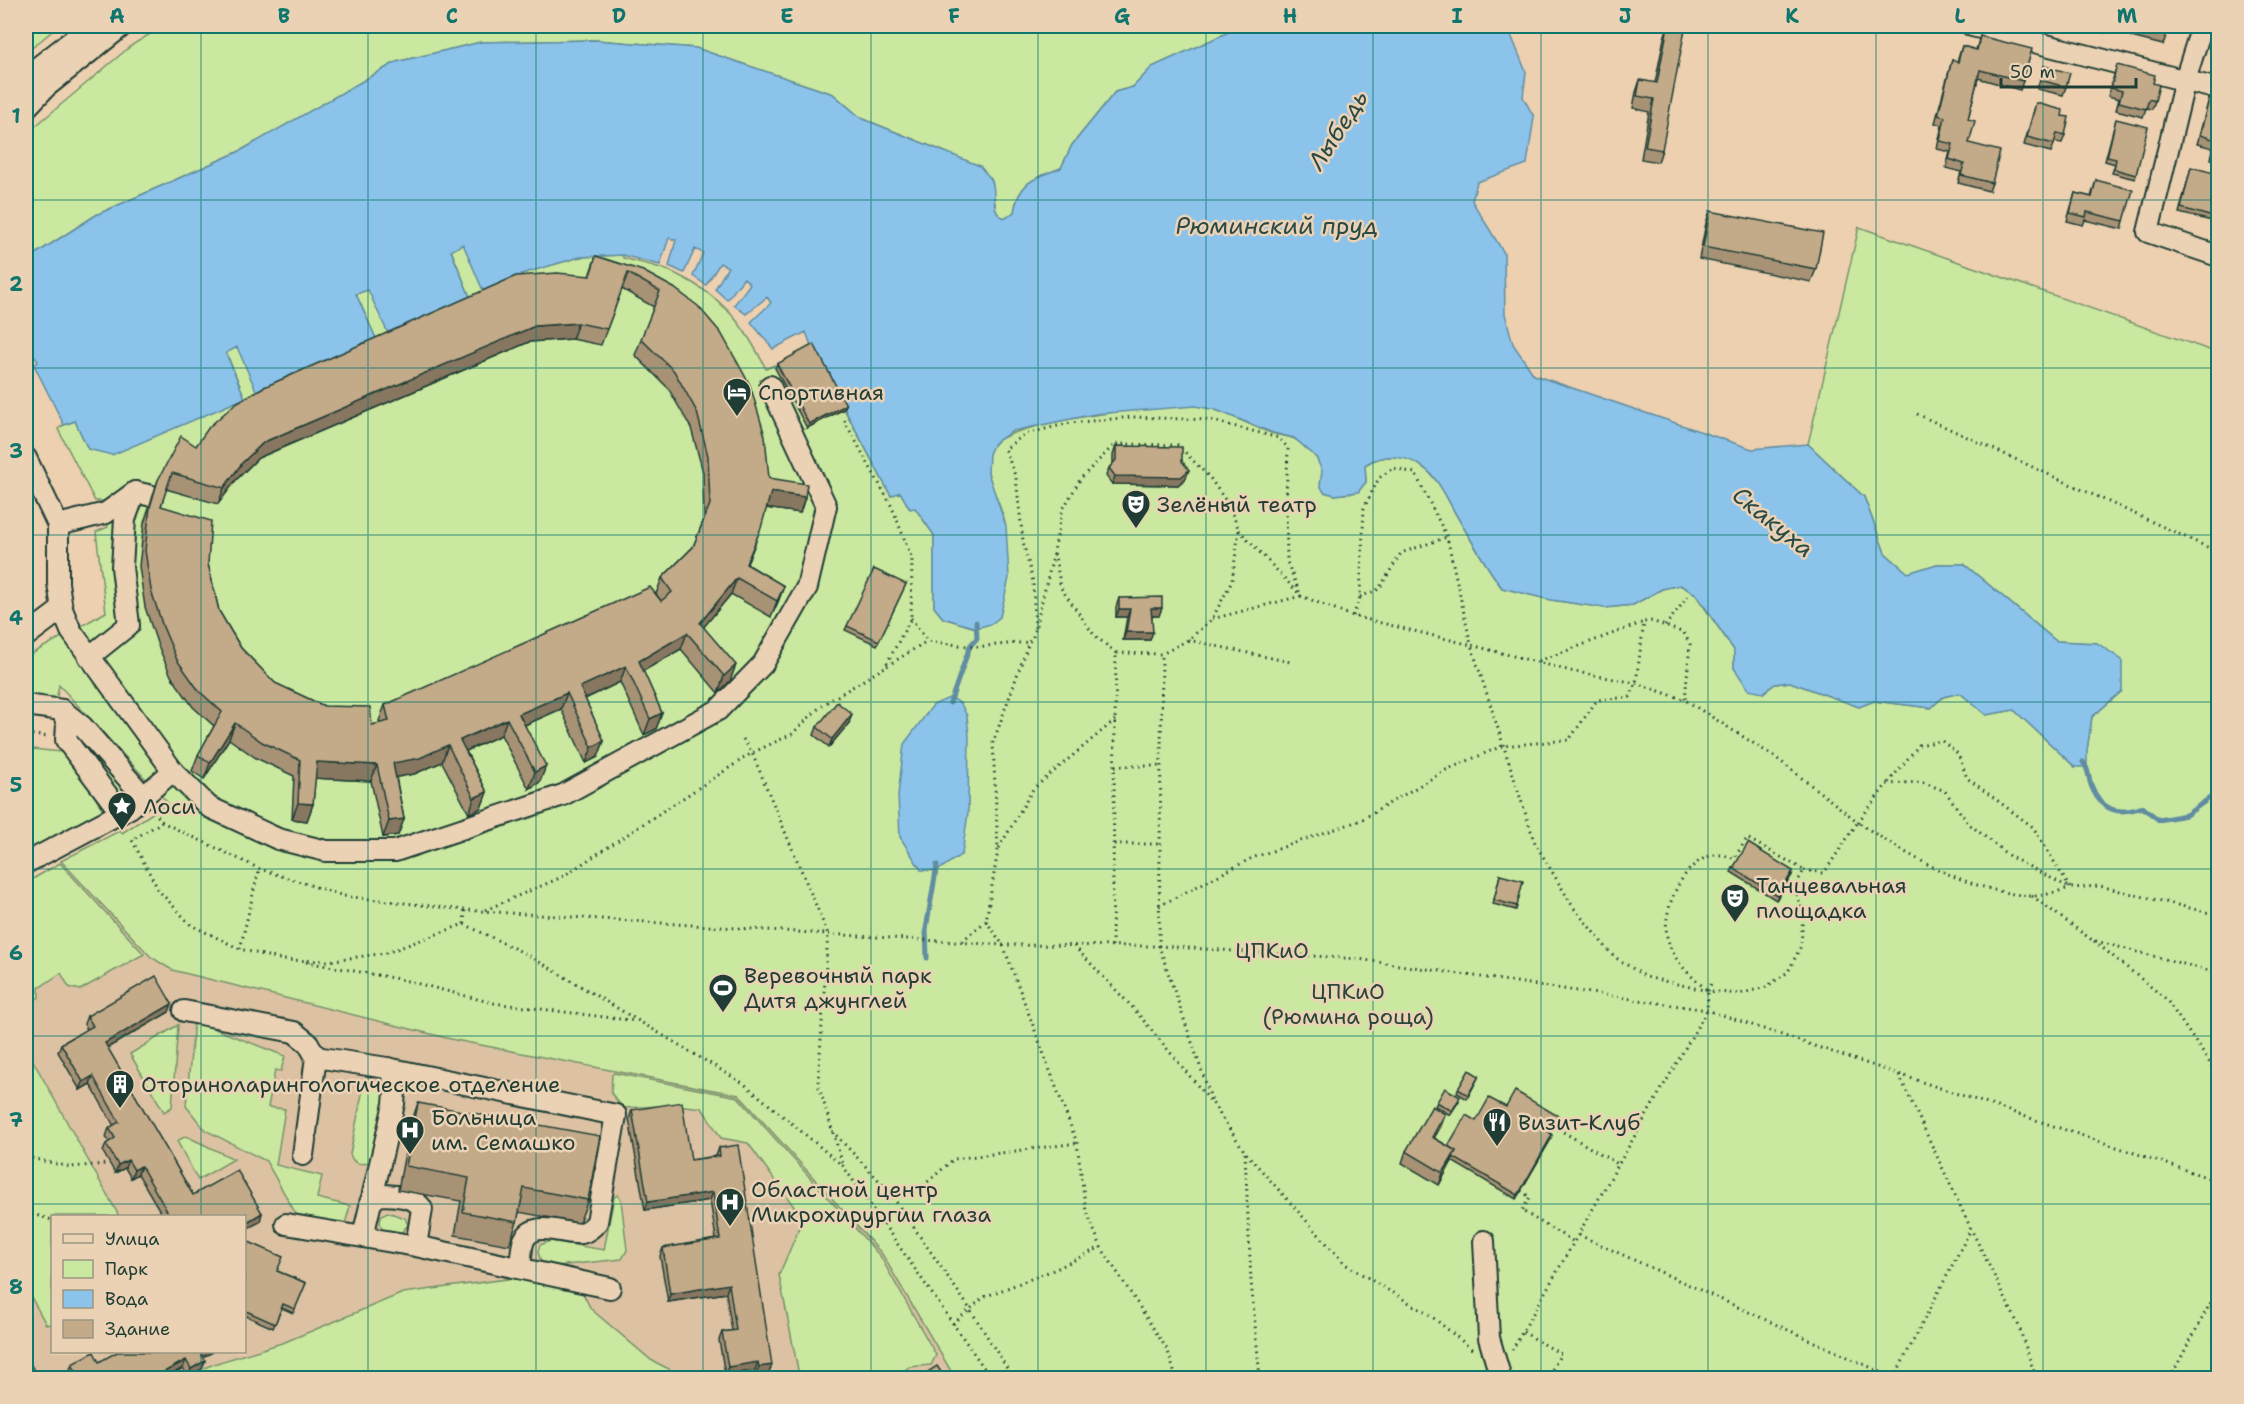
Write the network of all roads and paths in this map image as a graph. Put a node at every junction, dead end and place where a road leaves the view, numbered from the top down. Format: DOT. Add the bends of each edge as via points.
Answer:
graph roads {
  1 [pos="94,26"];
  2 [pos="119,26"];
  3 [pos="1972,26"];
  4 [pos="2202,26"];
  5 [pos="26,79"];
  6 [pos="2185,80"];
  7 [pos="2218,89"];
  8 [pos="26,105"];
  9 [pos="2218,256"];
  10 [pos="770,386"];
  11 [pos="1917,414"];
  12 [pos="843,418"];
  13 [pos="26,458"];
  14 [pos="58,525"];
  15 [pos="1239,530"];
  16 [pos="1447,537"];
  17 [pos="1054,551"];
  18 [pos="2218,552"];
  19 [pos="1690,594"];
  20 [pos="1300,596"];
  21 [pos="1360,597"];
  22 [pos="62,609"];
  23 [pos="1353,616"];
  24 [pos="911,618"];
  25 [pos="1212,618"];
  26 [pos="1644,622"];
  27 [pos="1665,626"];
  28 [pos="1035,628"];
  29 [pos="26,636"];
  30 [pos="1188,640"];
  31 [pos="927,641"];
  32 [pos="1029,642"];
  33 [pos="1471,645"];
  34 [pos="1116,653"];
  35 [pos="1162,654"];
  36 [pos="89,657"];
  37 [pos="1290,662"];
  38 [pos="1537,662"];
  39 [pos="885,667"];
  40 [pos="1636,683"];
  41 [pos="1685,700"];
  42 [pos="26,705"];
  43 [pos="26,716"];
  44 [pos="69,719"];
  45 [pos="1115,720"];
  46 [pos="743,739"];
  47 [pos="1502,746"];
  48 [pos="752,753"];
  49 [pos="1115,766"];
  50 [pos="1161,766"];
  51 [pos="173,771"];
  52 [pos="1887,784"];
  53 [pos="144,797"];
  54 [pos="121,813"];
  55 [pos="1858,822"];
  56 [pos="1114,844"];
  57 [pos="1160,844"];
  58 [pos="998,850"];
  59 [pos="26,864"];
  60 [pos="260,869"];
  61 [pos="1804,870"];
  62 [pos="2070,888"];
  63 [pos="2032,896"];
  64 [pos="1159,906"];
  65 [pos="465,910"];
  66 [pos="482,911"];
  67 [pos="2218,915"];
  68 [pos="986,921"];
  69 [pos="464,924"];
  70 [pos="828,934"];
  71 [pos="2092,940"];
  72 [pos="962,942"];
  73 [pos="1003,945"];
  74 [pos="1073,945"];
  75 [pos="1113,946"];
  76 [pos="1159,946"];
  77 [pos="240,949"];
  78 [pos="296,960"];
  79 [pos="2218,973"];
  80 [pos="1712,981"];
  81 [pos="1708,991"];
  82 [pos="1707,1010"];
  83 [pos="184,1011"];
  84 [pos="639,1021"];
  85 [pos="316,1057"];
  86 [pos="387,1068"];
  87 [pos="1898,1074"];
  88 [pos="2218,1079"];
  89 [pos="1213,1104"];
  90 [pos="1553,1126"];
  91 [pos="832,1131"];
  92 [pos="1077,1143"];
  93 [pos="1245,1152"];
  94 [pos="303,1155"];
  95 [pos="26,1157"];
  96 [pos="106,1164"];
  97 [pos="1618,1164"];
  98 [pos="843,1166"];
  99 [pos="2218,1181"];
  100 [pos="888,1190"];
  101 [pos="1521,1191"];
  102 [pos="370,1203"];
  103 [pos="26,1212"];
  104 [pos="51,1220"];
  105 [pos="286,1224"];
  106 [pos="1971,1229"];
  107 [pos="1578,1235"];
  108 [pos="363,1236"];
  109 [pos="1484,1241"];
  110 [pos="1574,1242"];
  111 [pos="416,1245"];
  112 [pos="1101,1247"];
  113 [pos="520,1268"];
  114 [pos="610,1288"];
  115 [pos="2218,1289"];
  116 [pos="2210,1304"];
  117 [pos="970,1309"];
  118 [pos="953,1324"];
  119 [pos="1523,1332"];
  120 [pos="1474,1351"];
  121 [pos="1498,1375"];
  122 [pos="991,1378"];
  123 [pos="1013,1378"];
  124 [pos="1176,1378"];
  125 [pos="1260,1378"];
  126 [pos="1547,1378"];
  127 [pos="1894,1378"];
  128 [pos="2036,1378"];
  129 [pos="2170,1378"];
  130 [pos="2214,1378"];
  1 -- 5 [label="main road"];
  2 -- 8 [label="main road"];
  3 -- 6 [label="street"];
  4 -- 6 [label="street"];
  6 -- 7 [label="street"];
  6 -- 9 [label="street" via="2148,232"];
  10 -- 51 [label="street" via="826,506 807,586 763,664 718,710 563,795 394,851 326,851 278,839 209,807"];
  11 -- 18 [label="path"];
  12 -- 24 [label="path" via="892,507 912,559"];
  13 -- 14 [label="street"];
  14 -- 22 [label="street"];
  14 -- 36 [label="street" via="106,513 144,494 125,519 122,567 129,625"];
  15 -- 17 [label="path" via="1228,504 1210,478 1178,445 1115,444 1081,478 1062,511"];
  15 -- 20 [label="path"];
  15 -- 25 [label="path" via="1232,581"];
  16 -- 21 [label="path" via="1401,553 1379,588"];
  16 -- 21 [label="path" via="1415,473 1393,468 1378,478 1364,508"];
  16 -- 33 [label="path"];
  17 -- 28 [label="path"];
  17 -- 34 [label="path" via="1061,588 1094,635"];
  19 -- 27 [label="path"];
  20 -- 23 [label="path"];
  20 -- 25 [label="path"];
  20 -- 28 [label="path" via="1287,562 1288,448 1279,438 1210,420 1133,417 1070,423 1025,434 1005,449 1016,478 1023,541 1033,582"];
  21 -- 23 [label="path"];
  22 -- 29 [label="street"];
  22 -- 36 [label="street" via="71,632"];
  23 -- 33 [label="path"];
  24 -- 31 [label="path"];
  24 -- 39 [label="path"];
  25 -- 30 [label="path"];
  26 -- 27 [label="path"];
  26 -- 38 [label="path"];
  26 -- 40 [label="path"];
  27 -- 41 [label="path" via="1684,633 1690,644"];
  28 -- 32 [label="path"];
  30 -- 35 [label="path"];
  30 -- 37 [label="path"];
  31 -- 32 [label="path" via="975,647"];
  31 -- 39 [label="path"];
  32 -- 58 [label="path" via="993,743"];
  33 -- 38 [label="path"];
  33 -- 47 [label="path"];
  34 -- 35 [label="path"];
  34 -- 45 [label="path"];
  35 -- 50 [label="path"];
  36 -- 51 [label="street"];
  38 -- 40 [label="path"];
  39 -- 48 [label="path" via="821,706 792,734"];
  40 -- 41 [label="path"];
  40 -- 47 [label="path" via="1629,697 1597,700 1569,740"];
  41 -- 55 [label="path" via="1775,758"];
  42 -- 44 [label="street"];
  43 -- 44 [label="street"];
  44 -- 53 [label="street"];
  44 -- 54 [label="street" via="66,740"];
  45 -- 49 [label="path"];
  45 -- 58 [label="path" via="1033,789"];
  46 -- 48 [label="path"];
  47 -- 64 [label="path" via="1446,770 1361,820 1252,858"];
  47 -- 81 [label="path" via="1535,843 1573,907 1613,956 1646,977"];
  48 -- 66 [label="path" via="562,877"];
  48 -- 70 [label="path"];
  49 -- 50 [label="path"];
  49 -- 56 [label="path"];
  50 -- 57 [label="path"];
  51 -- 53 [label="street"];
  52 -- 55 [label="path"];
  52 -- 62 [label="path" via="1922,782 1945,791 1968,823 2009,856"];
  52 -- 62 [label="path" via="1919,745 1942,741 1958,754 1967,778 2033,827"];
  53 -- 54 [label="street"];
  54 -- 59 [label="street"];
  55 -- 61 [label="path" via="1824,873"];
  55 -- 63 [label="path" via="1893,846 1979,887"];
  56 -- 57 [label="path"];
  56 -- 75 [label="path"];
  57 -- 64 [label="path"];
  58 -- 68 [label="path"];
  60 -- 65 [label="path" via="344,896"];
  60 -- 77 [label="path"];
  60 -- 77 [label="path" via="162,822 132,840 159,891 191,925"];
  61 -- 81 [label="path" via="1795,887 1803,916 1801,946 1788,972 1766,987 1739,994"];
  61 -- 81 [label="path" via="1747,838 1734,859 1727,855 1710,857 1694,865 1676,886 1668,909 1667,936 1681,968"];
  62 -- 63 [label="path"];
  62 -- 67 [label="path" via="2100,886"];
  63 -- 71 [label="path"];
  64 -- 76 [label="path"];
  65 -- 66 [label="path"];
  65 -- 69 [label="path"];
  66 -- 70 [label="path"];
  68 -- 72 [label="path"];
  68 -- 73 [label="path"];
  69 -- 78 [label="path" via="386,953 328,961"];
  69 -- 84 [label="path" via="528,955"];
  70 -- 72 [label="path"];
  70 -- 91 [label="path" via="818,1084"];
  71 -- 79 [label="path"];
  71 -- 88 [label="path" via="2166,999"];
  72 -- 73 [label="path"];
  73 -- 74 [label="path"];
  73 -- 92 [label="path"];
  74 -- 75 [label="path"];
  74 -- 89 [label="path" via="1134,1009"];
  75 -- 76 [label="path"];
  76 -- 82 [label="path" via="1358,959"];
  76 -- 89 [label="path"];
  77 -- 78 [label="path"];
  78 -- 84 [label="path" via="404,980 493,1003"];
  80 -- 81 [label="path"];
  81 -- 82 [label="path"];
  82 -- 87 [label="path"];
  82 -- 97 [label="path"];
  83 -- 85 [label="street" via="294,1032 308,1043"];
  84 -- 98 [label="path" via="743,1083"];
  85 -- 86 [label="street"];
  85 -- 94 [label="street"];
  86 -- 102 [label="street" via="394,1074 394,1104"];
  86 -- 113 [label="street" via="616,1114 597,1222 582,1233 539,1228 532,1232 525,1240"];
  87 -- 99 [label="path"];
  87 -- 106 [label="path"];
  89 -- 93 [label="path"];
  90 -- 97 [label="path"];
  91 -- 98 [label="path"];
  91 -- 100 [label="path"];
  92 -- 100 [label="path" via="954,1159 917,1191"];
  92 -- 112 [label="path" via="1086,1211"];
  93 -- 120 [label="path" via="1345,1264 1431,1316"];
  93 -- 125 [label="path"];
  95 -- 96 [label="path" via="70,1167"];
  97 -- 107 [label="path"];
  98 -- 118 [label="path"];
  100 -- 117 [label="path"];
  101 -- 110 [label="path" via="1530,1197 1522,1211"];
  102 -- 108 [label="street"];
  102 -- 111 [label="street" via="379,1195 387,1195 420,1204"];
  103 -- 104 [label="path"];
  105 -- 108 [label="street"];
  106 -- 127 [label="path"];
  106 -- 128 [label="path" via="2018,1324"];
  107 -- 110 [label="path"];
  107 -- 127 [label="path"];
  108 -- 111 [label="street"];
  109 -- 121 [label="street" via="1489,1338"];
  110 -- 119 [label="path"];
  111 -- 113 [label="street"];
  112 -- 117 [label="path" via="984,1298"];
  112 -- 124 [label="path" via="1168,1351"];
  113 -- 114 [label="street"];
  115 -- 116 [label="path"];
  116 -- 129 [label="path"];
  116 -- 130 [label="path"];
  117 -- 118 [label="path"];
  117 -- 123 [label="path"];
  118 -- 122 [label="path"];
  119 -- 121 [label="path"];
  119 -- 126 [label="path" via="1561,1354"];
}
